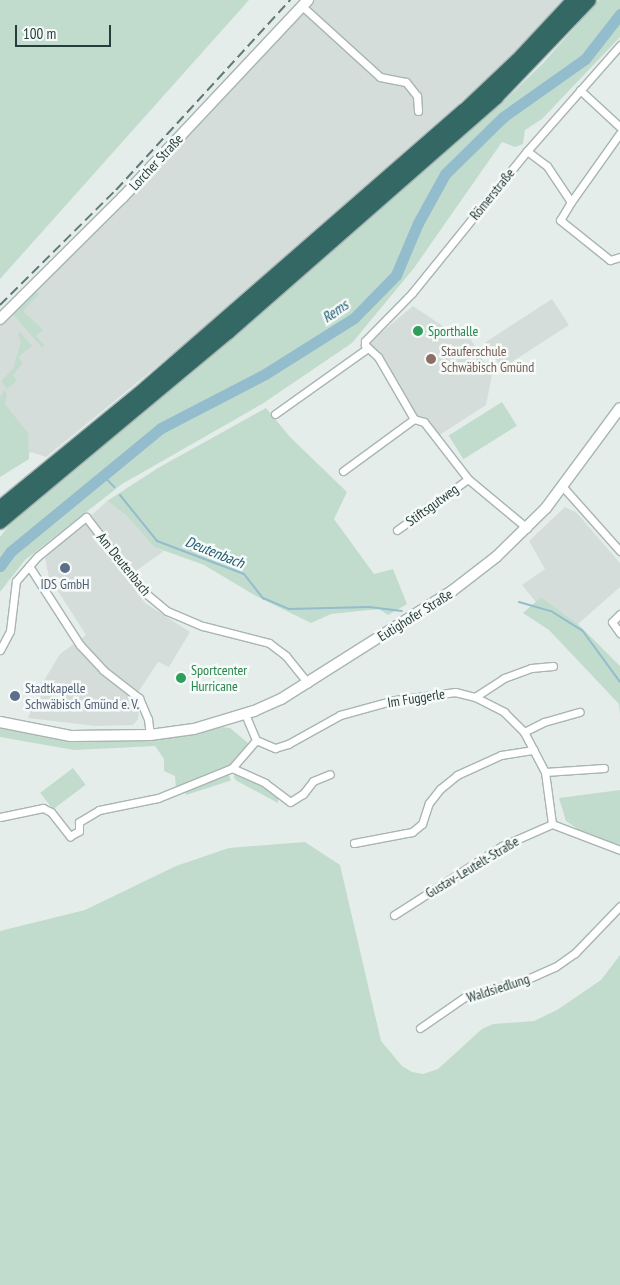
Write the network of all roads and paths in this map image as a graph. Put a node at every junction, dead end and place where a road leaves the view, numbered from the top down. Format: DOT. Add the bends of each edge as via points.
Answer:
graph roads {
  1 [pos="574,0"];
  2 [pos="589,0"];
  3 [pos="305,3"];
  4 [pos="620,45"];
  5 [pos="580,90"];
  6 [pos="418,111"];
  7 [pos="620,127"];
  8 [pos="620,133"];
  9 [pos="528,151"];
  10 [pos="571,202"];
  11 [pos="620,257"];
  12 [pos="0,319"];
  13 [pos="366,346"];
  14 [pos="620,408"];
  15 [pos="275,414"];
  16 [pos="414,419"];
  17 [pos="343,471"];
  18 [pos="39,478"];
  19 [pos="468,479"];
  20 [pos="563,486"];
  21 [pos="0,495"];
  22 [pos="0,508"];
  23 [pos="0,522"];
  24 [pos="527,528"];
  25 [pos="397,530"];
  26 [pos="620,551"];
  27 [pos="29,566"];
  28 [pos="620,614"];
  29 [pos="620,633"];
  30 [pos="0,650"];
  31 [pos="553,666"];
  32 [pos="308,682"];
  33 [pos="475,697"];
  34 [pos="580,712"];
  35 [pos="245,714"];
  36 [pos="0,722"];
  37 [pos="524,732"];
  38 [pos="150,735"];
  39 [pos="256,740"];
  40 [pos="534,750"];
  41 [pos="232,768"];
  42 [pos="604,768"];
  43 [pos="545,772"];
  44 [pos="330,774"];
  45 [pos="2,818"];
  46 [pos="552,824"];
  47 [pos="354,843"];
  48 [pos="620,850"];
  49 [pos="620,906"];
  50 [pos="394,915"];
  51 [pos="420,1028"];
  1 -- 18 [label="highway" via="464,111"];
  2 -- 23 [label="highway" via="496,97 228,332"];
  3 -- 6 [label="street" via="380,77 391,76 406,82 417,96"];
  3 -- 12 [label="street, Lorcher Straße" via="122,198"];
  4 -- 5 [label="street, Römerstraße"];
  5 -- 7 [label="street"];
  5 -- 9 [label="street, Römerstraße"];
  8 -- 10 [label="street"];
  9 -- 10 [label="street" via="547,166"];
  9 -- 13 [label="street, Römerstraße"];
  10 -- 11 [label="street" via="560,220 610,260"];
  13 -- 15 [label="street, Römerstraße"];
  13 -- 16 [label="street" via="378,357"];
  14 -- 20 [label="street, Eutighofer Straße"];
  16 -- 17 [label="street"];
  16 -- 19 [label="street, Stiftsgutweg" via="424,422"];
  18 -- 21 [label="highway"];
  18 -- 22 [label="highway"];
  19 -- 24 [label="street, Stiftsgutweg"];
  19 -- 25 [label="street, Stiftsgutweg"];
  20 -- 24 [label="street, Eutighofer Straße"];
  20 -- 26 [label="street"];
  24 -- 32 [label="street, Eutighofer Straße" via="470,579"];
  27 -- 30 [label="street, Am Deutenbach" via="16,582 10,631"];
  27 -- 32 [label="street, Am Deutenbach" via="86,517 143,591 167,611 203,626 269,643 286,656"];
  27 -- 38 [label="street" via="80,645 103,670 139,698 146,712"];
  28 -- 29 [label="street" via="612,622"];
  31 -- 33 [label="street" via="531,668 504,678"];
  32 -- 35 [label="street, Eutighofer Straße" via="281,699"];
  33 -- 37 [label="street, Im Fuggerle" via="504,712"];
  33 -- 39 [label="street, Im Fuggerle" via="455,692 395,700 325,721 282,747 269,747"];
  34 -- 37 [label="street" via="544,722"];
  35 -- 38 [label="street, Eutighofer Straße" via="194,728"];
  35 -- 39 [label="street"];
  36 -- 38 [label="street, Eutighofer Straße" via="71,736"];
  37 -- 40 [label="street, Im Fuggerle"];
  39 -- 41 [label="street"];
  40 -- 43 [label="street, Im Fuggerle"];
  40 -- 47 [label="street" via="501,755 457,775 440,789 422,824 412,832"];
  41 -- 44 [label="street" via="265,783 290,802 314,782"];
  41 -- 45 [label="street" via="158,798 99,810 79,822 79,831 70,836 51,812 42,808"];
  42 -- 43 [label="street"];
  43 -- 46 [label="street, Im Fuggerle"];
  46 -- 48 [label="street"];
  46 -- 50 [label="street, Gustav-Leutelt-Straße" via="502,846"];
  49 -- 51 [label="street, Waldsiedlung" via="574,953 554,967 523,981 466,996"];
}
